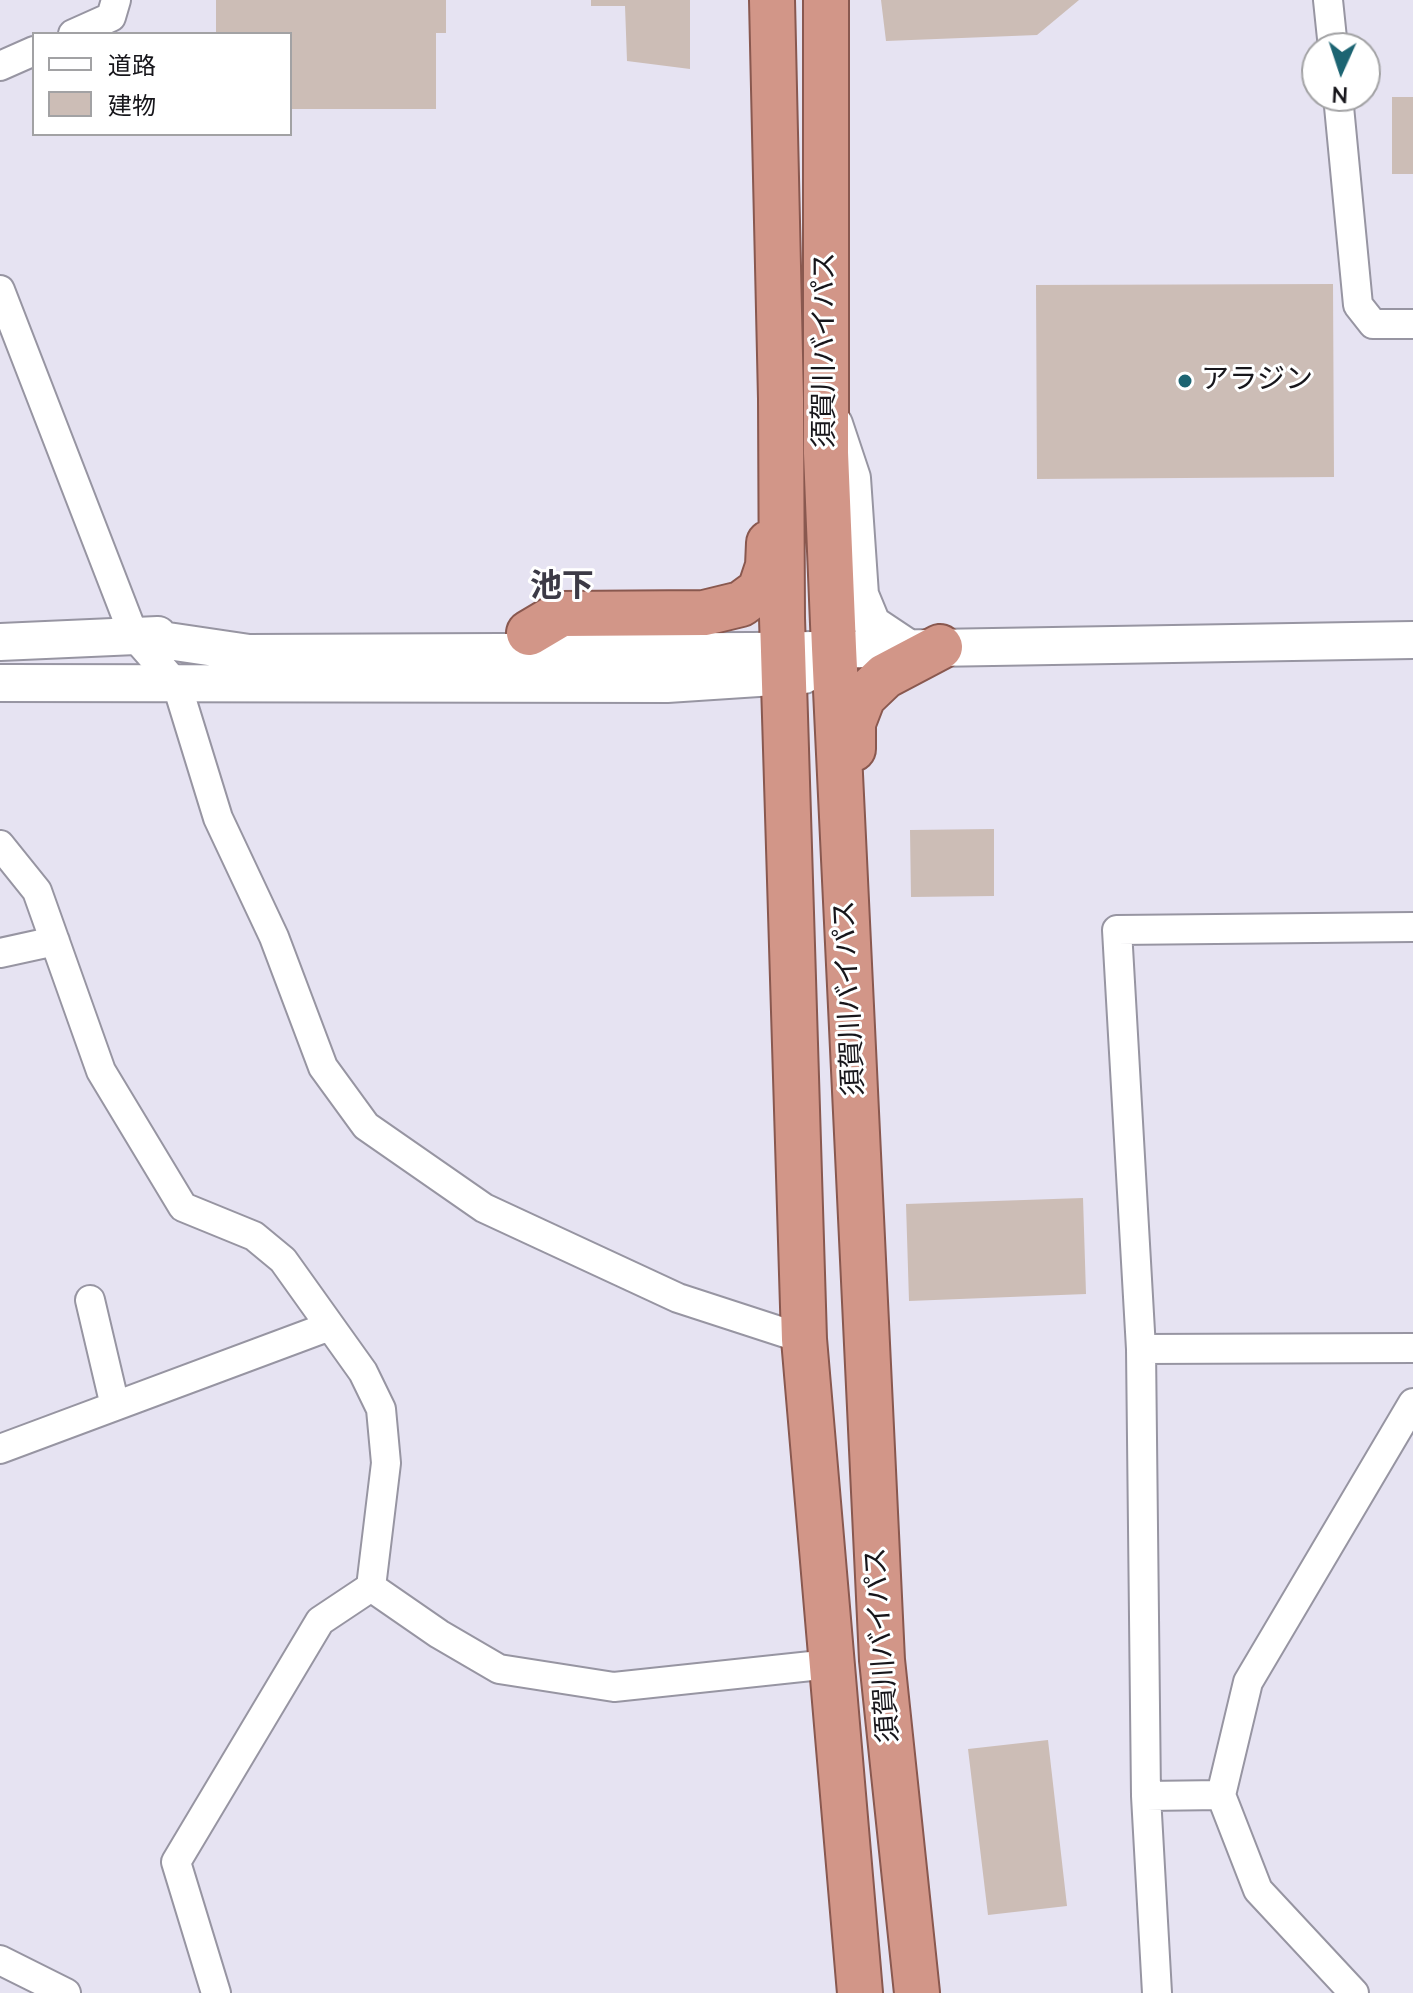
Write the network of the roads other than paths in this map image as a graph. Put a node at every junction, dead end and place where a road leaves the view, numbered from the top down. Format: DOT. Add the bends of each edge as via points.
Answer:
graph roads {
  1 [pos="116,0"];
  2 [pos="772,0"];
  3 [pos="826,0"];
  4 [pos="1328,0"];
  5 [pos="77,32"];
  6 [pos="1331,32"];
  7 [pos="32,52"];
  8 [pos="0,66"];
  9 [pos="1340,112"];
  10 [pos="2,299"];
  11 [pos="1413,324"];
  12 [pos="781,399"];
  13 [pos="826,400"];
  14 [pos="529,633"];
  15 [pos="134,636"];
  16 [pos="1413,640"];
  17 [pos="0,642"];
  18 [pos="924,647"];
  19 [pos="803,649"];
  20 [pos="0,683"];
  21 [pos="667,684"];
  22 [pos="177,685"];
  23 [pos="0,845"];
  24 [pos="790,852"];
  25 [pos="845,880"];
  26 [pos="1413,927"];
  27 [pos="55,941"];
  28 [pos="0,953"];
  29 [pos="90,1300"];
  30 [pos="330,1326"];
  31 [pos="804,1339"];
  32 [pos="1413,1348"];
  33 [pos="1141,1349"];
  34 [pos="1413,1403"];
  35 [pos="115,1406"];
  36 [pos="0,1449"];
  37 [pos="371,1587"];
  38 [pos="830,1664"];
  39 [pos="1221,1795"];
  40 [pos="1146,1796"];
  41 [pos="0,1960"];
  42 [pos="66,1993"];
  43 [pos="216,1993"];
  44 [pos="860,1993"];
  45 [pos="917,1993"];
  46 [pos="1157,1993"];
  47 [pos="1354,1993"];
  1 -- 5 [label="street" via="111,17"];
  2 -- 12 [label="highway, 須賀川バイパス"];
  3 -- 13 [label="highway, 須賀川バイパス"];
  4 -- 6 [label="street"];
  7 -- 8 [label="street"];
  9 -- 11 [label="street" via="1358,305 1373,324"];
  10 -- 15 [label="street"];
  12 -- 14 [label="highway" via="768,566 760,590 741,604 704,613 561,614"];
  12 -- 19 [label="highway, 須賀川バイパス"];
  13 -- 18 [label="street" via="852,478 860,595 872,624"];
  13 -- 19 [label="highway, 須賀川バイパス"];
  14 -- 15 [label="street" via="288,630"];
  14 -- 19 [label="street"];
  15 -- 17 [label="street"];
  15 -- 19 [label="street" via="249,653"];
  15 -- 22 [label="street"];
  16 -- 18 [label="street"];
  18 -- 19 [label="street"];
  18 -- 25 [label="highway" via="863,697 853,723"];
  19 -- 21 [label="street"];
  19 -- 24 [label="highway, 須賀川バイパス"];
  19 -- 25 [label="highway, 須賀川バイパス"];
  20 -- 22 [label="street"];
  21 -- 22 [label="street"];
  21 -- 24 [label="street" via="751,691 770,704"];
  22 -- 31 [label="street" via="218,818 274,937 323,1067 366,1126 484,1208 678,1298"];
  23 -- 27 [label="street" via="37,891"];
  24 -- 31 [label="highway, 須賀川バイパス"];
  25 -- 45 [label="highway, 須賀川バイパス" via="882,1660"];
  26 -- 33 [label="street" via="1117,930"];
  27 -- 28 [label="street"];
  27 -- 30 [label="street" via="101,1071 183,1207 254,1236 283,1260"];
  29 -- 35 [label="street"];
  30 -- 35 [label="street"];
  30 -- 37 [label="street" via="363,1372 381,1409 386,1463"];
  31 -- 38 [label="highway, 須賀川バイパス"];
  32 -- 33 [label="street"];
  33 -- 40 [label="street"];
  34 -- 39 [label="street" via="1248,1682"];
  35 -- 36 [label="street"];
  37 -- 38 [label="street" via="499,1669 614,1687"];
  37 -- 43 [label="street" via="320,1621 176,1862"];
  38 -- 44 [label="highway, 須賀川バイパス"];
  39 -- 40 [label="street"];
  39 -- 47 [label="street" via="1258,1890"];
  40 -- 46 [label="street"];
  41 -- 42 [label="street"];
}
